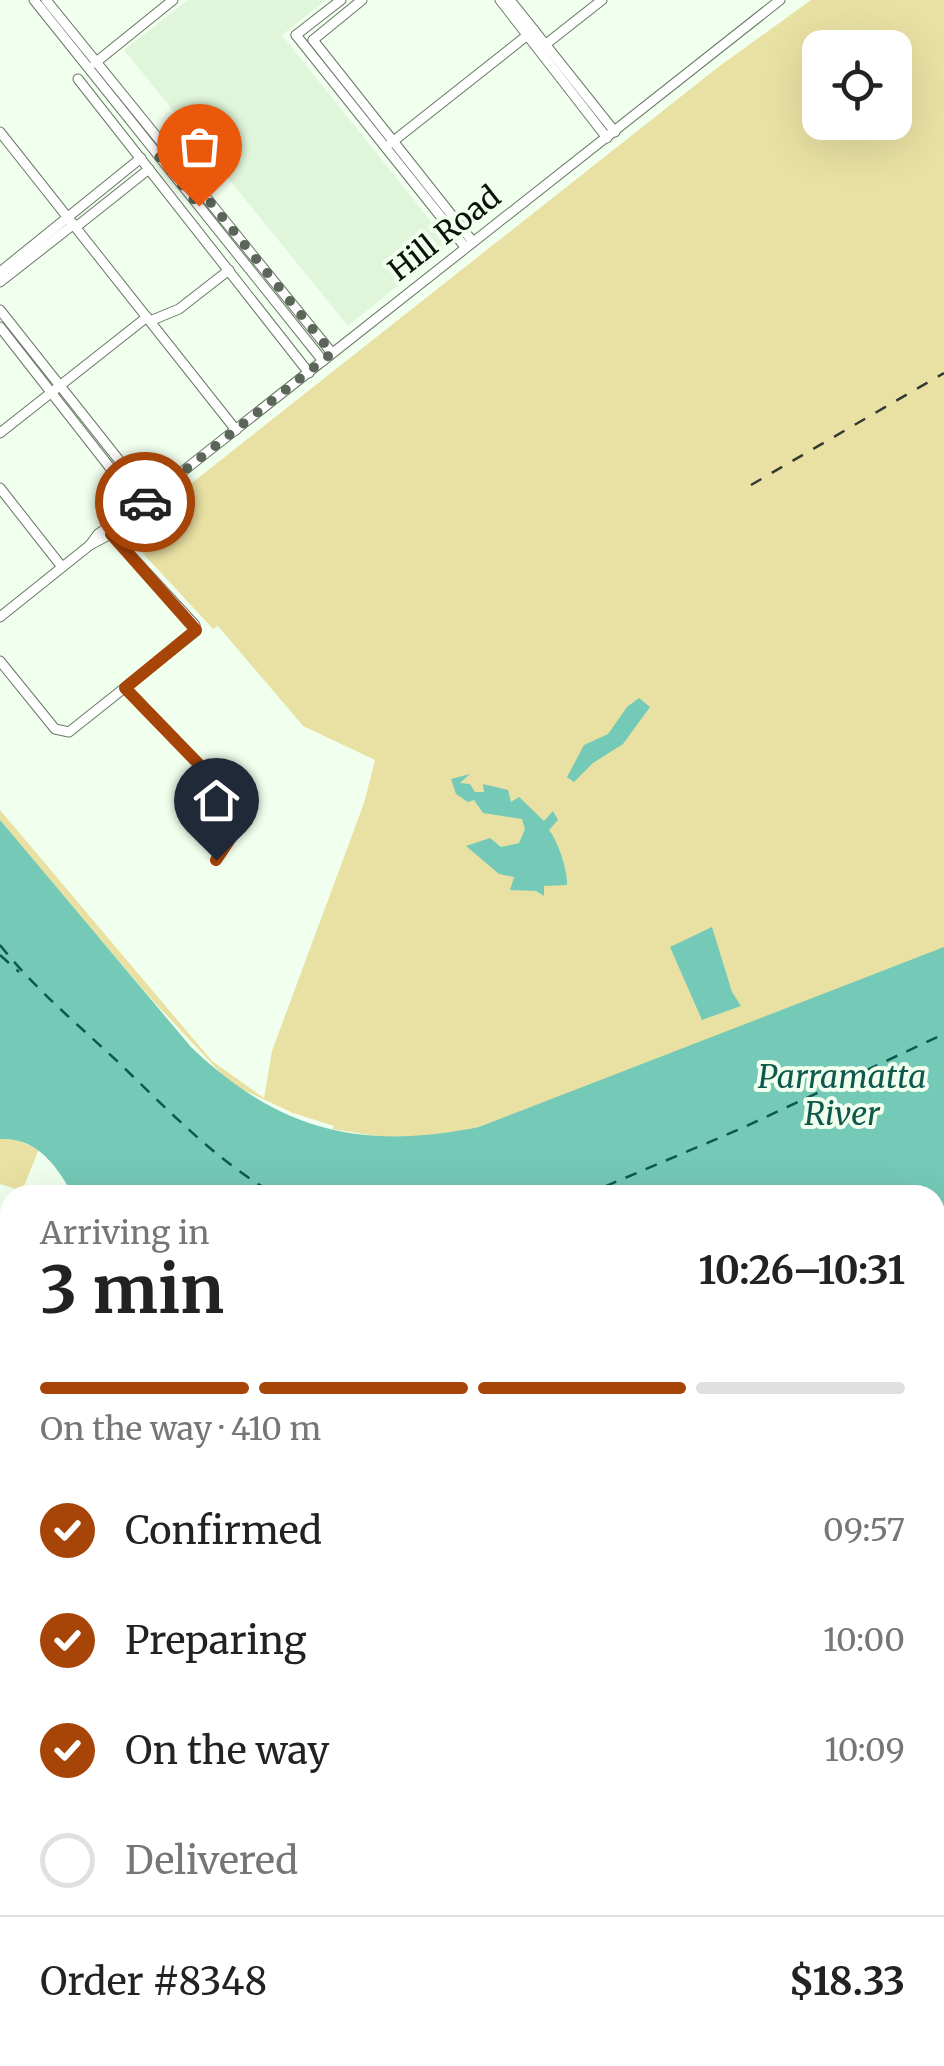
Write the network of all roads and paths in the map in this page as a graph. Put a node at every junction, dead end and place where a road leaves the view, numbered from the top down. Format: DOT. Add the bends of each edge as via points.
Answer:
graph roads {
  1 [pos="34,0"];
  2 [pos="46,0"];
  3 [pos="173,0"];
  4 [pos="342,0"];
  5 [pos="362,0"];
  6 [pos="500,0"];
  7 [pos="510,0"];
  8 [pos="602,0"];
  9 [pos="780,0"];
  10 [pos="530,32"];
  11 [pos="296,36"];
  12 [pos="313,40"];
  13 [pos="542,47"];
  14 [pos="92,65"];
  15 [pos="78,79"];
  16 [pos="0,132"];
  17 [pos="612,135"];
  18 [pos="390,144"];
  19 [pos="141,158"];
  20 [pos="149,169"];
  21 [pos="72,223"];
  22 [pos="469,245"];
  23 [pos="246,256"];
  24 [pos="229,270"];
  25 [pos="0,272"];
  26 [pos="0,282"];
  27 [pos="0,310"];
  28 [pos="149,319"];
  29 [pos="0,328"];
  30 [pos="332,353"];
  31 [pos="323,361"];
  32 [pos="309,373"];
  33 [pos="55,389"];
  34 [pos="236,430"];
  35 [pos="0,433"];
  36 [pos="0,488"];
  37 [pos="150,498"];
  38 [pos="140,506"];
  39 [pos="111,534"];
  40 [pos="90,545"];
  41 [pos="62,567"];
  42 [pos="0,617"];
  43 [pos="0,661"];
  44 [pos="125,688"];
  45 [pos="216,860"];
  1 -- 14 [label="street"];
  2 -- 14 [label="street"];
  3 -- 14 [label="street"];
  4 -- 11 [label="street"];
  5 -- 12 [label="street"];
  6 -- 10 [label="street"];
  7 -- 10 [label="street"];
  8 -- 13 [label="street"];
  9 -- 17 [label="street, Hill Road"];
  10 -- 13 [label="street"];
  10 -- 18 [label="street"];
  11 -- 12 [label="street"];
  11 -- 18 [label="street"];
  12 -- 18 [label="street"];
  13 -- 17 [label="street"];
  14 -- 23 [label="street"];
  15 -- 19 [label="street"];
  16 -- 21 [label="street"];
  17 -- 22 [label="street, Hill Road"];
  18 -- 22 [label="street"];
  19 -- 20 [label="street"];
  19 -- 21 [label="street"];
  20 -- 21 [label="street"];
  20 -- 24 [label="street"];
  21 -- 25 [label="street"];
  21 -- 26 [label="street"];
  21 -- 28 [label="street"];
  22 -- 30 [label="street, Hill Road"];
  23 -- 30 [label="street"];
  23 -- 31 [label="street"];
  24 -- 28 [label="street" via="186,305"];
  24 -- 32 [label="street"];
  27 -- 33 [label="street"];
  28 -- 33 [label="street"];
  28 -- 34 [label="street"];
  29 -- 33 [label="street"];
  30 -- 31 [label="street, Hill Road"];
  31 -- 32 [label="street, Hill Road"];
  32 -- 34 [label="street, Hill Road"];
  33 -- 35 [label="street"];
  33 -- 37 [label="street"];
  33 -- 38 [label="street"];
  34 -- 37 [label="street, Hill Road"];
  36 -- 41 [label="street"];
  37 -- 38 [label="street, Hill Road"];
  38 -- 39 [label="street, Hill Road"];
  38 -- 40 [label="street, Hill Road"];
  39 -- 40 [label="street, Hill Road"];
  39 -- 44 [label="street" via="195,625 194,634"];
  40 -- 41 [label="street, Hill Road"];
  41 -- 42 [label="street, Hill Road"];
  43 -- 44 [label="street" via="61,732 72,731"];
  44 -- 45 [label="street" via="247,814"];
}
